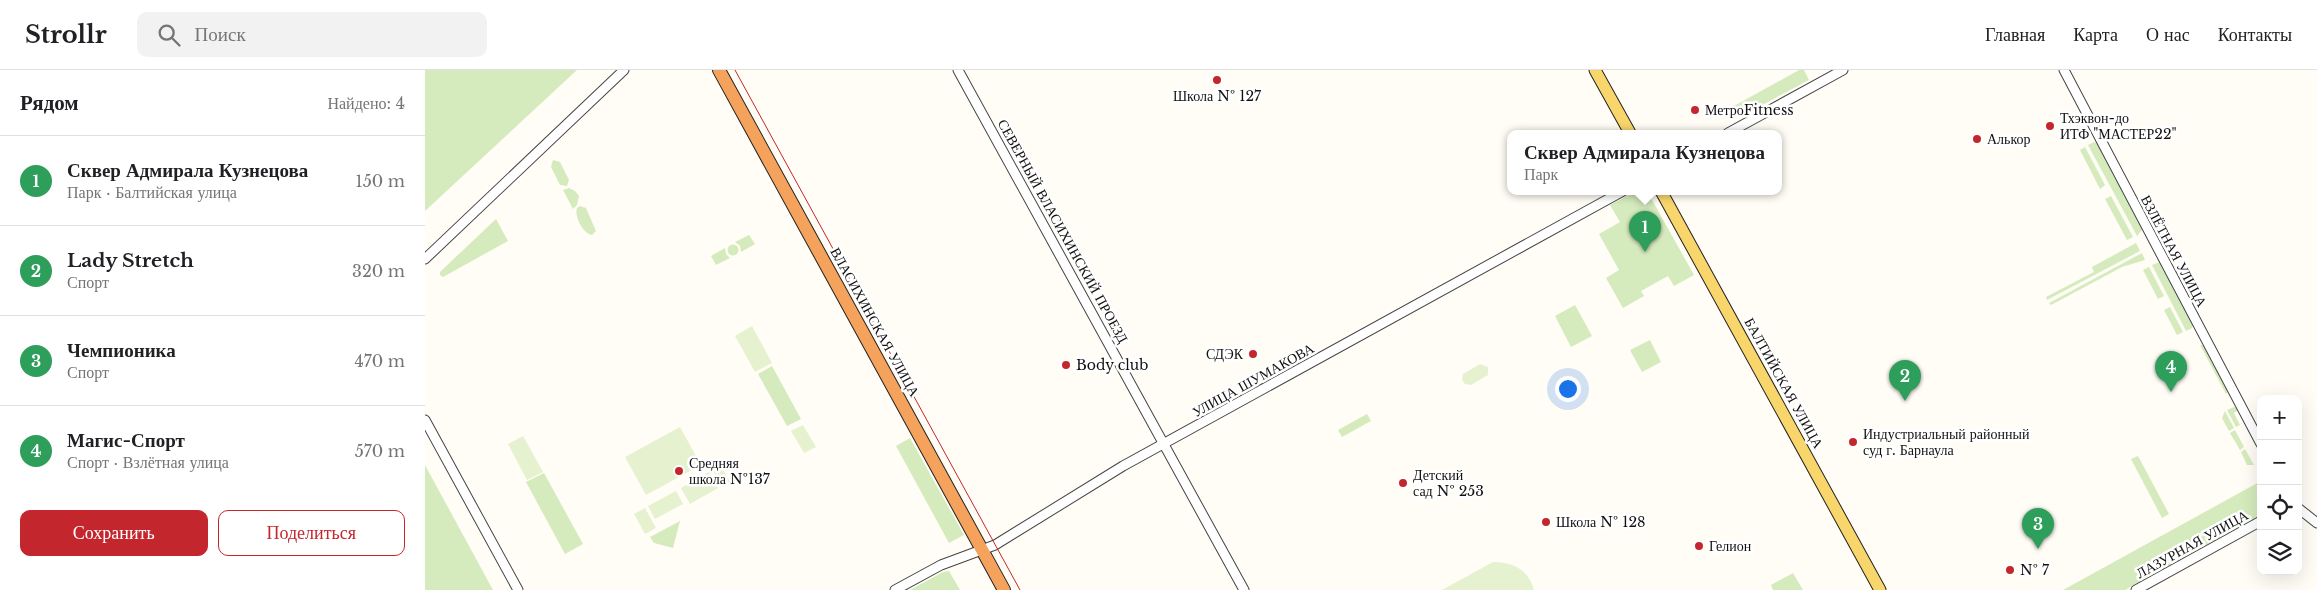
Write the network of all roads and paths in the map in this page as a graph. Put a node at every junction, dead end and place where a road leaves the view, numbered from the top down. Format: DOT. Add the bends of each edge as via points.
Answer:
graph roads {
  1 [pos="624,70"];
  2 [pos="719,70"];
  3 [pos="958,70"];
  4 [pos="1595,70"];
  5 [pos="1843,70"];
  6 [pos="2064,70"];
  7 [pos="1628,130"];
  8 [pos="1733,130"];
  9 [pos="1616,195"];
  10 [pos="1663,195"];
  11 [pos="425,259"];
  12 [pos="425,420"];
  13 [pos="2259,440"];
  14 [pos="1163,444"];
  15 [pos="2302,511"];
  16 [pos="2257,523"];
  17 [pos="2317,523"];
  18 [pos="982,549"];
  19 [pos="518,590"];
  20 [pos="895,590"];
  21 [pos="1004,590"];
  22 [pos="1244,590"];
  23 [pos="1880,590"];
  24 [pos="2135,590"];
  1 -- 11 [label="street"];
  2 -- 18 [label="highway, ВЛАСИХИНСКАЯ УЛИЦА"];
  3 -- 14 [label="street, СЕВЕРНЫЙ ВЛАСИХИНСКИЙ ПРОЕЗД"];
  4 -- 7 [label="main road"];
  5 -- 8 [label="street"];
  6 -- 13 [label="street, ВЗЛЁТНАЯ УЛИЦА"];
  9 -- 14 [label="street, УЛИЦА ШУМАКОВА"];
  10 -- 23 [label="main road, БАЛТИЙСКАЯ УЛИЦА"];
  12 -- 19 [label="street"];
  14 -- 18 [label="street, УЛИЦА ШУМАКОВА" via="995,545"];
  14 -- 22 [label="street, СЕВЕРНЫЙ ВЛАСИХИНСКИЙ ПРОЕЗД"];
  15 -- 17 [label="street"];
  16 -- 24 [label="street, ЛАЗУРНАЯ УЛИЦА"];
  18 -- 20 [label="street, УЛИЦА ШУМАКОВА" via="941,564"];
  18 -- 21 [label="highway, ВЛАСИХИНСКАЯ УЛИЦА"];
}
